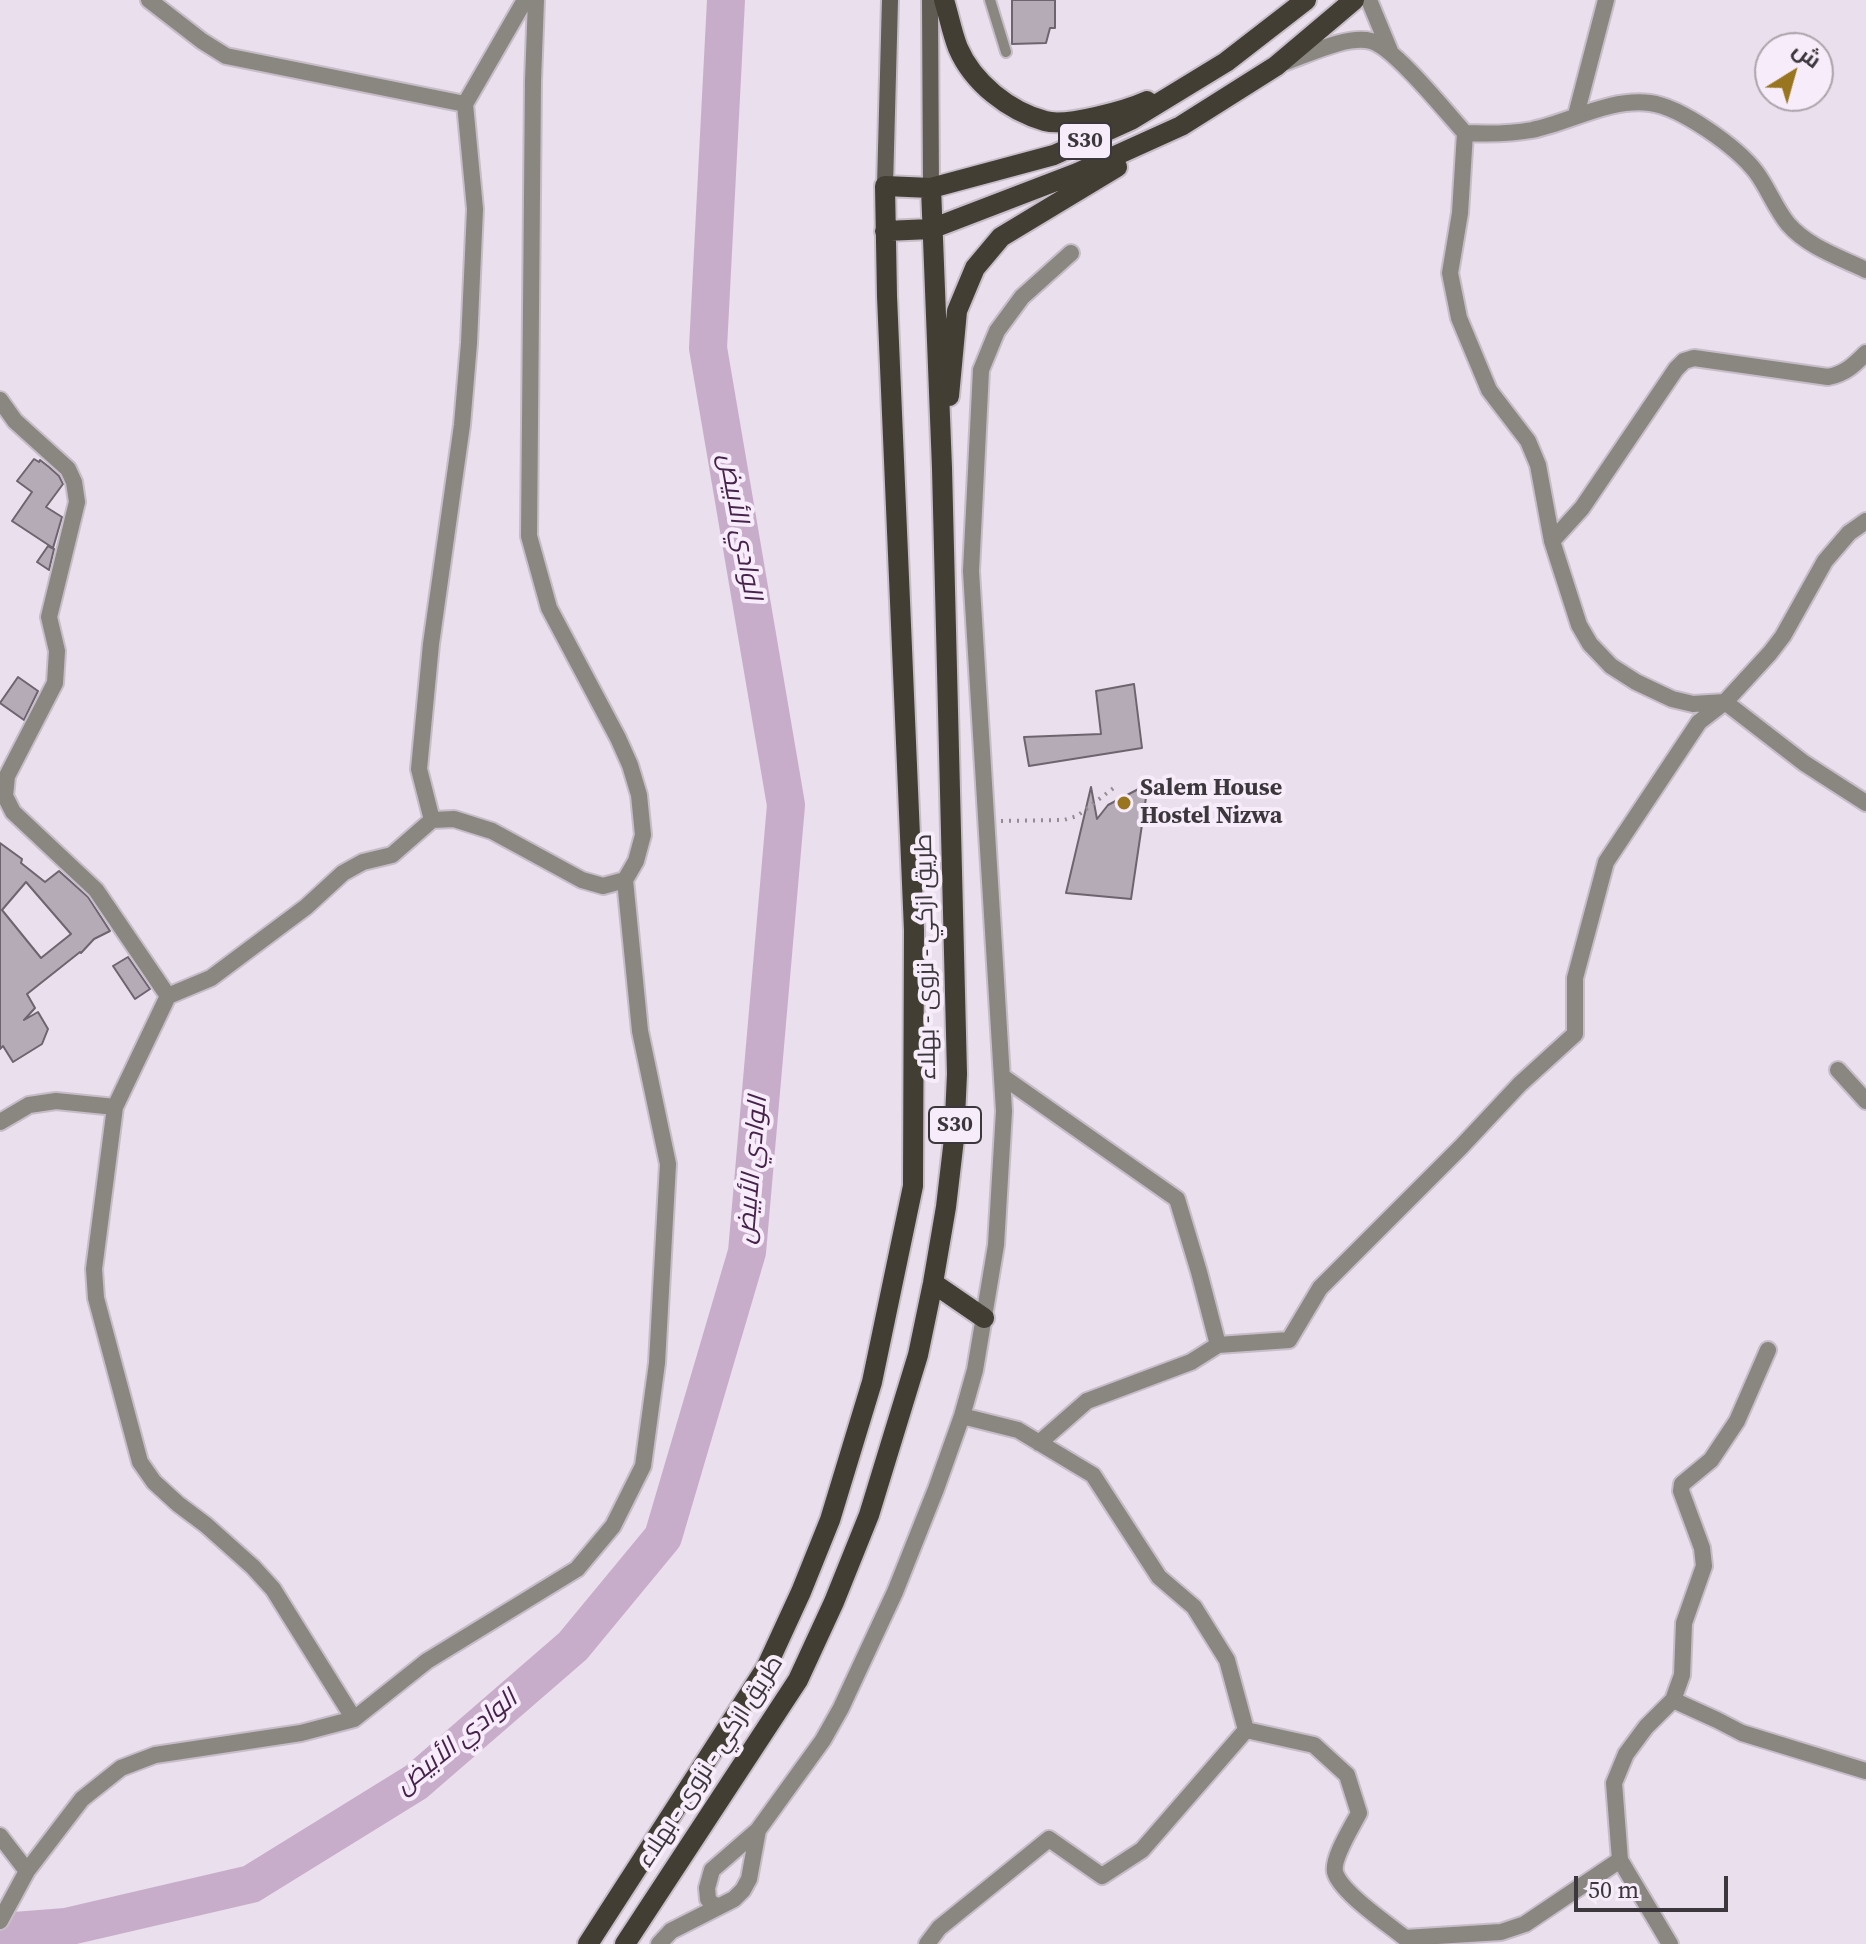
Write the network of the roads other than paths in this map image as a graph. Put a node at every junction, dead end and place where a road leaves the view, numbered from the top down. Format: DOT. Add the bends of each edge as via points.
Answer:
graph roads {
  1 [pos="149,0"];
  2 [pos="525,0"];
  3 [pos="536,0"];
  4 [pos="890,0"];
  5 [pos="930,0"];
  6 [pos="944,0"];
  7 [pos="990,0"];
  8 [pos="1306,0"];
  9 [pos="1354,0"];
  10 [pos="1369,0"];
  11 [pos="1606,0"];
  12 [pos="1390,51"];
  13 [pos="1006,52"];
  14 [pos="1226,62"];
  15 [pos="1276,66"];
  16 [pos="465,104"];
  17 [pos="1576,115"];
  18 [pos="1181,126"];
  19 [pos="1465,133"];
  20 [pos="885,186"];
  21 [pos="931,188"];
  22 [pos="931,229"];
  23 [pos="885,231"];
  24 [pos="1071,253"];
  25 [pos="1866,270"];
  26 [pos="1866,353"];
  27 [pos="0,400"];
  28 [pos="942,468"];
  29 [pos="1866,521"];
  30 [pos="1552,541"];
  31 [pos="1725,702"];
  32 [pos="1866,803"];
  33 [pos="432,820"];
  34 [pos="625,880"];
  35 [pos="168,996"];
  36 [pos="1838,1070"];
  37 [pos="1003,1077"];
  38 [pos="1866,1101"];
  39 [pos="115,1107"];
  40 [pos="0,1122"];
  41 [pos="933,1283"];
  42 [pos="984,1318"];
  43 [pos="1218,1345"];
  44 [pos="1768,1350"];
  45 [pos="962,1416"];
  46 [pos="1039,1443"];
  47 [pos="1673,1700"];
  48 [pos="354,1719"];
  49 [pos="1246,1730"];
  50 [pos="1866,1771"];
  51 [pos="758,1830"];
  52 [pos="0,1836"];
  53 [pos="1620,1860"];
  54 [pos="27,1871"];
  55 [pos="617,1901"];
  56 [pos="717,1906"];
  57 [pos="0,1921"];
  58 [pos="1404,1941"];
  59 [pos="579,1944"];
  60 [pos="588,1944"];
  61 [pos="625,1944"];
  62 [pos="659,1944"];
  63 [pos="927,1944"];
  64 [pos="1670,1944"];
  1 -- 16 [label="street" via="226,56"];
  2 -- 16 [label="street"];
  3 -- 34 [label="street" via="529,536 549,608 618,738 639,795 643,835"];
  4 -- 20 [label="street"];
  5 -- 21 [label="street"];
  6 -- 14 [label="main road" via="958,49 977,77 1007,105 1048,122 1087,119 1140,104"];
  7 -- 13 [label="lane"];
  8 -- 14 [label="main road, S30"];
  9 -- 15 [label="main road, S30"];
  10 -- 12 [label="street"];
  11 -- 17 [label="street"];
  12 -- 15 [label="street" via="1371,41 1351,41"];
  12 -- 19 [label="street"];
  14 -- 21 [label="main road, S30" via="1131,120 1054,155"];
  15 -- 18 [label="main road, S30"];
  16 -- 33 [label="street" via="475,209 469,343 419,769"];
  17 -- 19 [label="street" via="1533,130"];
  17 -- 25 [label="street" via="1625,103 1651,103 1676,111 1723,140 1755,170 1789,224 1812,244"];
  18 -- 22 [label="main road, S30"];
  18 -- 28 [label="main road" via="1001,237 975,268 957,311"];
  19 -- 30 [label="street" via="1450,273 1459,318 1489,390 1528,441 1538,465"];
  20 -- 21 [label="main road, S30"];
  20 -- 23 [label="main road, طريق ازكي - نزوى - بهلاء / S30"];
  21 -- 22 [label="main road, طريق ازكي - نزوى - بهلاء / S30"];
  22 -- 23 [label="main road, S30"];
  22 -- 28 [label="main road, طريق ازكي - نزوى - بهلاء / S30"];
  23 -- 55 [label="main road, طريق ازكي - نزوى - بهلاء / S30" via="914,930 913,1186 872,1382 830,1520 801,1592 766,1668"];
  24 -- 37 [label="street" via="1022,297 997,331 981,370 971,571"];
  26 -- 30 [label="street" via="1849,369 1828,377 1694,358 1684,361 1582,508"];
  27 -- 35 [label="street" via="15,421 68,469 77,502 49,617 57,651 55,683 7,776 5,796 13,812 96,890"];
  28 -- 41 [label="main road, طريق ازكي - نزوى - بهلاء / S30" via="957,1074 954,1139"];
  29 -- 31 [label="street" via="1825,561 1783,636"];
  30 -- 31 [label="street" via="1579,625 1611,666 1672,699"];
  31 -- 32 [label="street"];
  31 -- 43 [label="street" via="1699,722 1606,862 1575,978 1575,1034 1320,1288 1289,1340"];
  33 -- 34 [label="street" via="454,819 492,831 582,880 603,886"];
  33 -- 35 [label="street" via="392,855 343,873 211,978"];
  34 -- 48 [label="street" via="640,1031 668,1164 657,1363 643,1466 613,1526 577,1569 427,1661"];
  35 -- 39 [label="street"];
  36 -- 38 [label="street"];
  37 -- 42 [label="street" via="996,1245"];
  37 -- 43 [label="street" via="1177,1199"];
  39 -- 40 [label="street" via="56,1101 29,1105"];
  39 -- 48 [label="street" via="94,1269 96,1298 140,1462 154,1482 273,1589"];
  41 -- 42 [label="main road"];
  41 -- 61 [label="main road, طريق ازكي - نزوى - بهلاء / S30" via="918,1355 869,1515 798,1680"];
  42 -- 45 [label="street"];
  43 -- 46 [label="street" via="1191,1362 1087,1401"];
  44 -- 47 [label="street" via="1737,1421 1711,1460 1682,1484 1704,1566 1684,1623 1682,1675"];
  45 -- 46 [label="street" via="1018,1430"];
  45 -- 51 [label="street" via="895,1592 841,1708"];
  46 -- 49 [label="street" via="1093,1475 1159,1577 1194,1607 1227,1660"];
  47 -- 50 [label="street" via="1742,1733"];
  47 -- 53 [label="street" via="1626,1754 1614,1783"];
  48 -- 54 [label="street" via="301,1733 155,1755 121,1768 82,1799"];
  49 -- 58 [label="street" via="1314,1745 1347,1775 1359,1813 1335,1871 1344,1889"];
  49 -- 63 [label="street" via="1142,1850 1102,1876 1049,1839 939,1928"];
  51 -- 56 [label="street" via="749,1879 734,1899"];
  51 -- 56 [label="street" via="712,1870 708,1899"];
  52 -- 54 [label="street"];
  53 -- 58 [label="street" via="1525,1924 1501,1932"];
  53 -- 64 [label="street"];
  54 -- 57 [label="street"];
  55 -- 59 [label="main road"];
  55 -- 60 [label="main road, طريق ازكي - نزوى - بهلاء / S30"];
  56 -- 62 [label="street" via="671,1931"];
}
